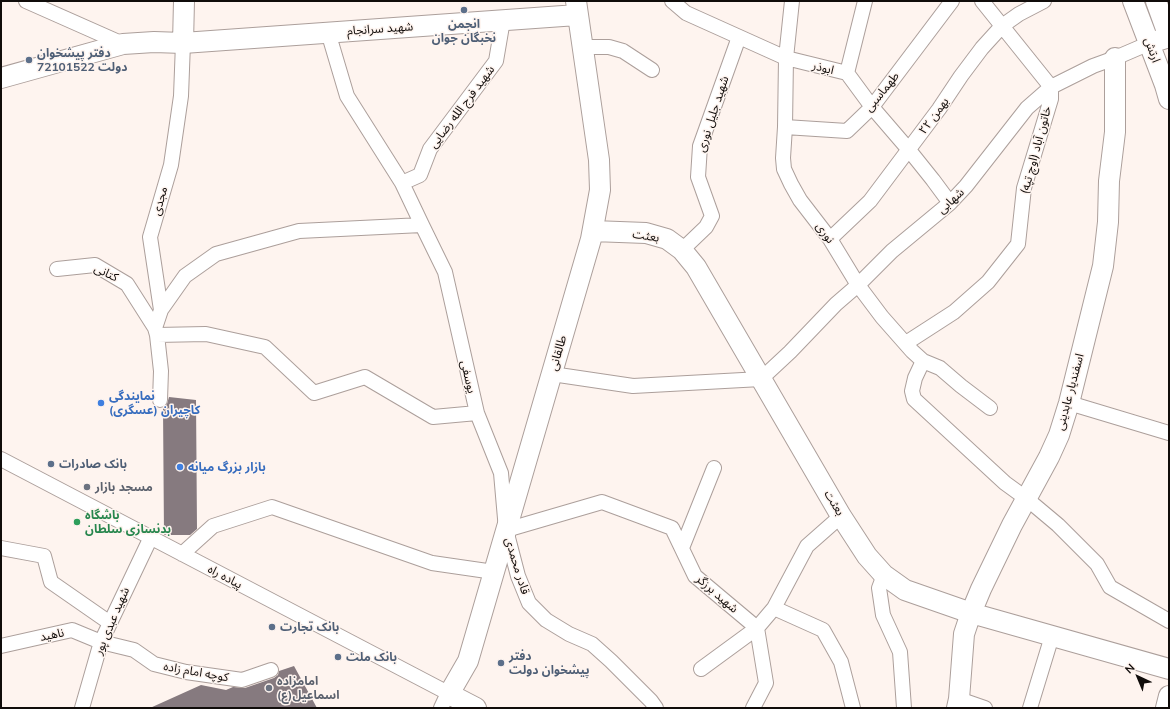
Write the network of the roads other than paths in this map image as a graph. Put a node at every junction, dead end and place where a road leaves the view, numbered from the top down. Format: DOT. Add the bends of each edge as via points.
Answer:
graph roads {
  1 [pos="26,1"];
  2 [pos="184,1"];
  3 [pos="672,1"];
  4 [pos="792,1"];
  5 [pos="865,1"];
  6 [pos="952,1"];
  7 [pos="982,1"];
  8 [pos="1044,1"];
  9 [pos="1133,1"];
  10 [pos="1156,1"];
  11 [pos="576,8"];
  12 [pos="503,20"];
  13 [pos="1002,26"];
  14 [pos="328,32"];
  15 [pos="739,37"];
  16 [pos="1169,37"];
  17 [pos="183,43"];
  18 [pos="1150,43"];
  19 [pos="123,44"];
  20 [pos="582,47"];
  21 [pos="786,58"];
  22 [pos="1115,58"];
  23 [pos="652,70"];
  24 [pos="847,73"];
  25 [pos="1,78"];
  26 [pos="1051,87"];
  27 [pos="1169,99"];
  28 [pos="872,107"];
  29 [pos="785,127"];
  30 [pos="909,150"];
  31 [pos="402,183"];
  32 [pos="950,203"];
  33 [pos="422,225"];
  34 [pos="592,235"];
  35 [pos="830,239"];
  36 [pos="682,250"];
  37 [pos="57,269"];
  38 [pos="858,285"];
  39 [pos="160,310"];
  40 [pos="156,332"];
  41 [pos="906,343"];
  42 [pos="923,361"];
  43 [pos="552,374"];
  44 [pos="761,379"];
  45 [pos="160,400"];
  46 [pos="1069,403"];
  47 [pos="990,408"];
  48 [pos="477,413"];
  49 [pos="1169,433"];
  50 [pos="1,459"];
  51 [pos="714,468"];
  52 [pos="1027,499"];
  53 [pos="841,516"];
  54 [pos="506,530"];
  55 [pos="150,537"];
  56 [pos="1,548"];
  57 [pos="682,548"];
  58 [pos="182,554"];
  59 [pos="494,572"];
  60 [pos="884,575"];
  61 [pos="774,608"];
  62 [pos="971,614"];
  63 [pos="1169,621"];
  64 [pos="110,623"];
  65 [pos="757,628"];
  66 [pos="1052,636"];
  67 [pos="101,642"];
  68 [pos="1,646"];
  69 [pos="701,669"];
  70 [pos="1169,669"];
  71 [pos="271,670"];
  72 [pos="1169,696"];
  73 [pos="445,701"];
  74 [pos="958,703"];
  75 [pos="82,708"];
  76 [pos="476,708"];
  77 [pos="656,708"];
  78 [pos="754,708"];
  79 [pos="853,708"];
  80 [pos="904,708"];
  81 [pos="985,708"];
  82 [pos="1030,708"];
  83 [pos="1166,708"];
  1 -- 19 [label="street"];
  2 -- 17 [label="street, مجدی"];
  3 -- 15 [label="street, ابوذر" via="686,13"];
  4 -- 21 [label="street, نوری"];
  5 -- 24 [label="street"];
  6 -- 28 [label="street, طهماسبی"];
  7 -- 13 [label="street"];
  8 -- 13 [label="street, ۲۲ بهمن"];
  9 -- 18 [label="street, ارتش"];
  10 -- 16 [label="street, ارتش"];
  11 -- 12 [label="street, شهید سرانجام"];
  11 -- 20 [label="street, طالقانی"];
  12 -- 14 [label="street, شهید سرانجام"];
  12 -- 31 [label="street, شهید فرج الله رضایی" via="496,61 430,149 420,175"];
  13 -- 26 [label="street"];
  13 -- 30 [label="street, ۲۲ بهمن" via="973,59"];
  14 -- 17 [label="street, شهید سرانجام"];
  14 -- 31 [label="street, یوسفی" via="347,96"];
  15 -- 21 [label="street, ابوذر"];
  15 -- 36 [label="street, شهید جلیل نوری" via="700,146 698,177 712,216 706,227"];
  16 -- 18 [label="street"];
  17 -- 19 [label="street, شهید سرانجام"];
  17 -- 39 [label="street, مجدی" via="181,96 171,165 150,237"];
  18 -- 22 [label="street, شهابی"];
  18 -- 27 [label="street, ارتش"];
  19 -- 25 [label="street, شهید سرانجام"];
  20 -- 23 [label="street" via="609,47 623,51"];
  20 -- 34 [label="street, طالقانی" via="599,160 600,190"];
  21 -- 24 [label="street, ابوذر"];
  21 -- 29 [label="street, نوری"];
  22 -- 26 [label="street, شهابی"];
  22 -- 46 [label="street, اسفندیار عابدینی" via="1116,132 1109,181 1103,266"];
  24 -- 28 [label="street, ابوذر"];
  26 -- 32 [label="street, شهابی" via="1027,108"];
  26 -- 41 [label="street, خاتون آباد (اوچ تپه)" via="1050,99 1024,188 1018,244 988,282 954,312"];
  28 -- 29 [label="street, طهماسبی" via="847,131"];
  28 -- 30 [label="street, ابوذر"];
  29 -- 35 [label="street, نوری" via="784,169 800,200"];
  30 -- 32 [label="street, ابوذر"];
  30 -- 35 [label="street, ۲۲ بهمن" via="870,201"];
  31 -- 33 [label="street, یوسفی"];
  32 -- 38 [label="street, شهابی" via="892,251"];
  33 -- 39 [label="street" via="299,231 216,254 185,276"];
  33 -- 48 [label="street, یوسفی" via="445,272"];
  34 -- 36 [label="street, بعثت" via="646,233 667,239"];
  34 -- 43 [label="street, طالقانی"];
  35 -- 38 [label="street, نوری"];
  36 -- 44 [label="street, بعثت" via="696,267"];
  37 -- 40 [label="street, کتانی" via="95,265 127,284"];
  38 -- 41 [label="street, نوری"];
  38 -- 44 [label="street, شهابی"];
  39 -- 40 [label="street, مجدی"];
  40 -- 45 [label="street, مجدی" via="161,371"];
  40 -- 48 [label="street" via="206,334 265,347 314,393 365,377 433,417"];
  41 -- 42 [label="street, نوری"];
  42 -- 47 [label="street, نوری" via="940,368"];
  42 -- 52 [label="street" via="914,378 914,400 1005,483"];
  43 -- 44 [label="street" via="633,386"];
  43 -- 54 [label="street, طالقانی"];
  44 -- 53 [label="street, بعثت"];
  46 -- 49 [label="street"];
  46 -- 52 [label="street, اسفندیار عابدینی" via="1052,452"];
  48 -- 54 [label="street, یوسفی" via="501,473"];
  50 -- 55 [label="street, پیاده راه"];
  51 -- 57 [label="street"];
  52 -- 62 [label="street, اسفندیار عابدینی" via="1012,525"];
  52 -- 63 [label="street" via="1058,525 1097,564 1110,587"];
  53 -- 60 [label="street, بعثت" via="867,556"];
  53 -- 61 [label="street" via="807,546"];
  54 -- 57 [label="street, شهید برزگر" via="602,502 672,528"];
  54 -- 59 [label="street, طالقانی"];
  54 -- 77 [label="street, قادر محمدی" via="518,576 529,603 546,620 592,644"];
  55 -- 58 [label="street, پیاده راه"];
  55 -- 64 [label="street, شهید عبدی پور"];
  56 -- 64 [label="street" via="44,556 51,582"];
  57 -- 65 [label="street, شهید برزگر" via="695,576"];
  58 -- 59 [label="street" via="213,526 272,506 432,563"];
  58 -- 73 [label="street, پیاده راه"];
  59 -- 73 [label="street, طالقانی" via="468,661"];
  60 -- 62 [label="street, بعثت" via="906,590"];
  60 -- 80 [label="street" via="879,588 881,602 883,615 900,652"];
  61 -- 65 [label="street"];
  61 -- 79 [label="street" via="823,630 841,662"];
  62 -- 66 [label="street, بعثت"];
  62 -- 74 [label="street, اسفندیار عابدینی" via="964,634"];
  64 -- 67 [label="street, شهید عبدی پور"];
  65 -- 69 [label="street"];
  65 -- 78 [label="street" via="766,683"];
  66 -- 70 [label="street, بعثت"];
  66 -- 82 [label="street"];
  67 -- 68 [label="street, ناهید" via="72,630"];
  67 -- 71 [label="street, کوچه امام زاده" via="134,650 154,664 186,672 242,680"];
  67 -- 75 [label="street, شهید عبدی پور"];
  72 -- 83 [label="street"];
  73 -- 76 [label="street"];
  74 -- 81 [label="street"];
}
